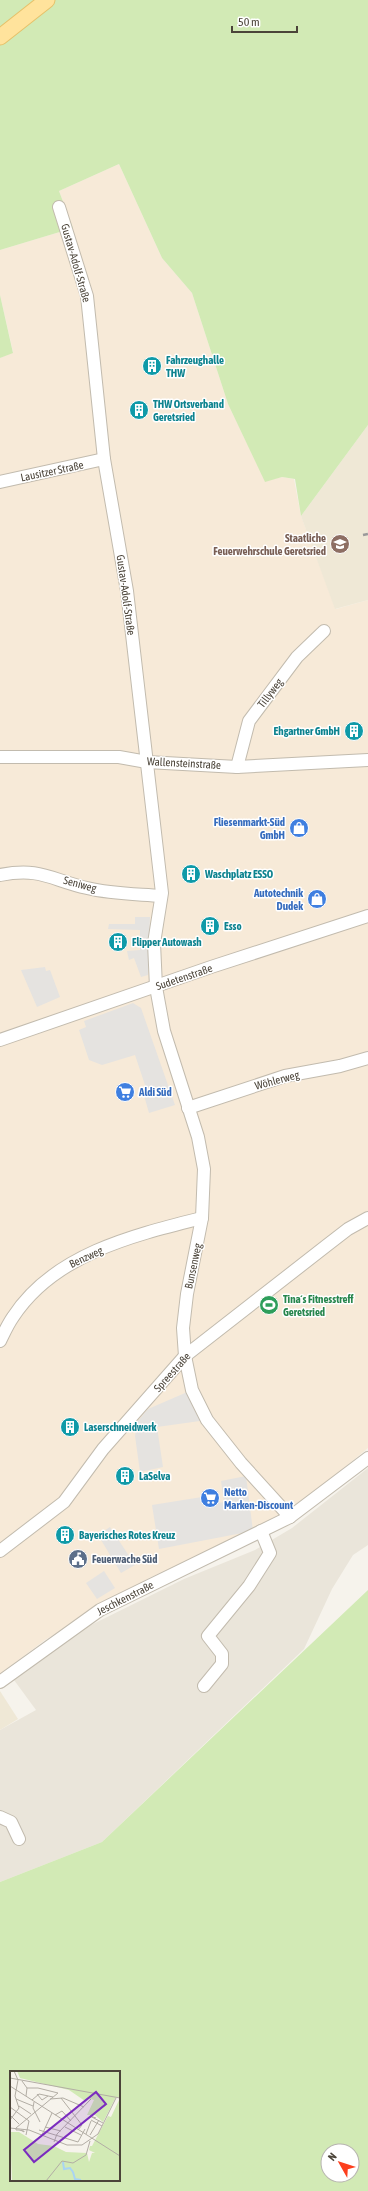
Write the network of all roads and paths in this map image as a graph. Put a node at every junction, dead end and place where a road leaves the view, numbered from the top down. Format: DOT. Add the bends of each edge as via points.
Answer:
graph roads {
  1 [pos="47,0"];
  2 [pos="0,37"];
  3 [pos="60,207"];
  4 [pos="104,459"];
  5 [pos="0,482"];
  6 [pos="324,631"];
  7 [pos="0,758"];
  8 [pos="368,760"];
  9 [pos="148,762"];
  10 [pos="237,766"];
  11 [pos="0,875"];
  12 [pos="161,896"];
  13 [pos="368,916"];
  14 [pos="156,987"];
  15 [pos="0,1040"];
  16 [pos="368,1058"];
  17 [pos="188,1108"];
  18 [pos="202,1218"];
  19 [pos="368,1218"];
  20 [pos="0,1341"];
  21 [pos="185,1356"];
  22 [pos="368,1458"];
  23 [pos="290,1517"];
  24 [pos="261,1531"];
  25 [pos="0,1551"];
  26 [pos="0,1682"];
  27 [pos="204,1686"];
  28 [pos="0,1817"];
  29 [pos="19,1839"];
  1 -- 2 [label="main road"];
  3 -- 4 [label="street, Gustav-Adolf-Straße" via="87,296"];
  4 -- 5 [label="street, Lausitzer Straße"];
  4 -- 9 [label="street, Gustav-Adolf-Straße" via="127,591"];
  6 -- 10 [label="street, Tillyweg" via="297,657 249,721"];
  7 -- 9 [label="street, Wallensteinstraße" via="119,757"];
  8 -- 10 [label="street, Wallensteinstraße"];
  9 -- 10 [label="street, Wallensteinstraße"];
  9 -- 12 [label="street, Gustav-Adolf-Straße"];
  11 -- 12 [label="street, Seniweg" via="34,872 87,888"];
  12 -- 14 [label="street, Gustav-Adolf-Straße" via="154,944"];
  13 -- 14 [label="street, Sudetenstraße"];
  14 -- 15 [label="street, Sudetenstraße"];
  14 -- 17 [label="street, Bunsenweg" via="164,1031"];
  16 -- 17 [label="street, Wöhlerweg" via="285,1076"];
  17 -- 18 [label="street, Bunsenweg" via="202,1154"];
  18 -- 20 [label="street, Benzweg" via="143,1232 71,1262 35,1290 13,1316"];
  18 -- 21 [label="street, Bunsenweg" via="186,1301 183,1328"];
  19 -- 21 [label="street, Spreestraße" via="348,1229"];
  21 -- 23 [label="street, Bunsenweg" via="192,1390 207,1420 241,1463"];
  21 -- 25 [label="street, Spreestraße" via="103,1449 64,1502"];
  22 -- 23 [label="street, Jeschkenstraße"];
  23 -- 24 [label="street, Jeschkenstraße"];
  24 -- 26 [label="street, Jeschkenstraße" via="100,1610"];
  24 -- 27 [label="street" via="270,1553 250,1586 208,1636 222,1654 222,1664"];
  28 -- 29 [label="street" via="11,1822"];
}
